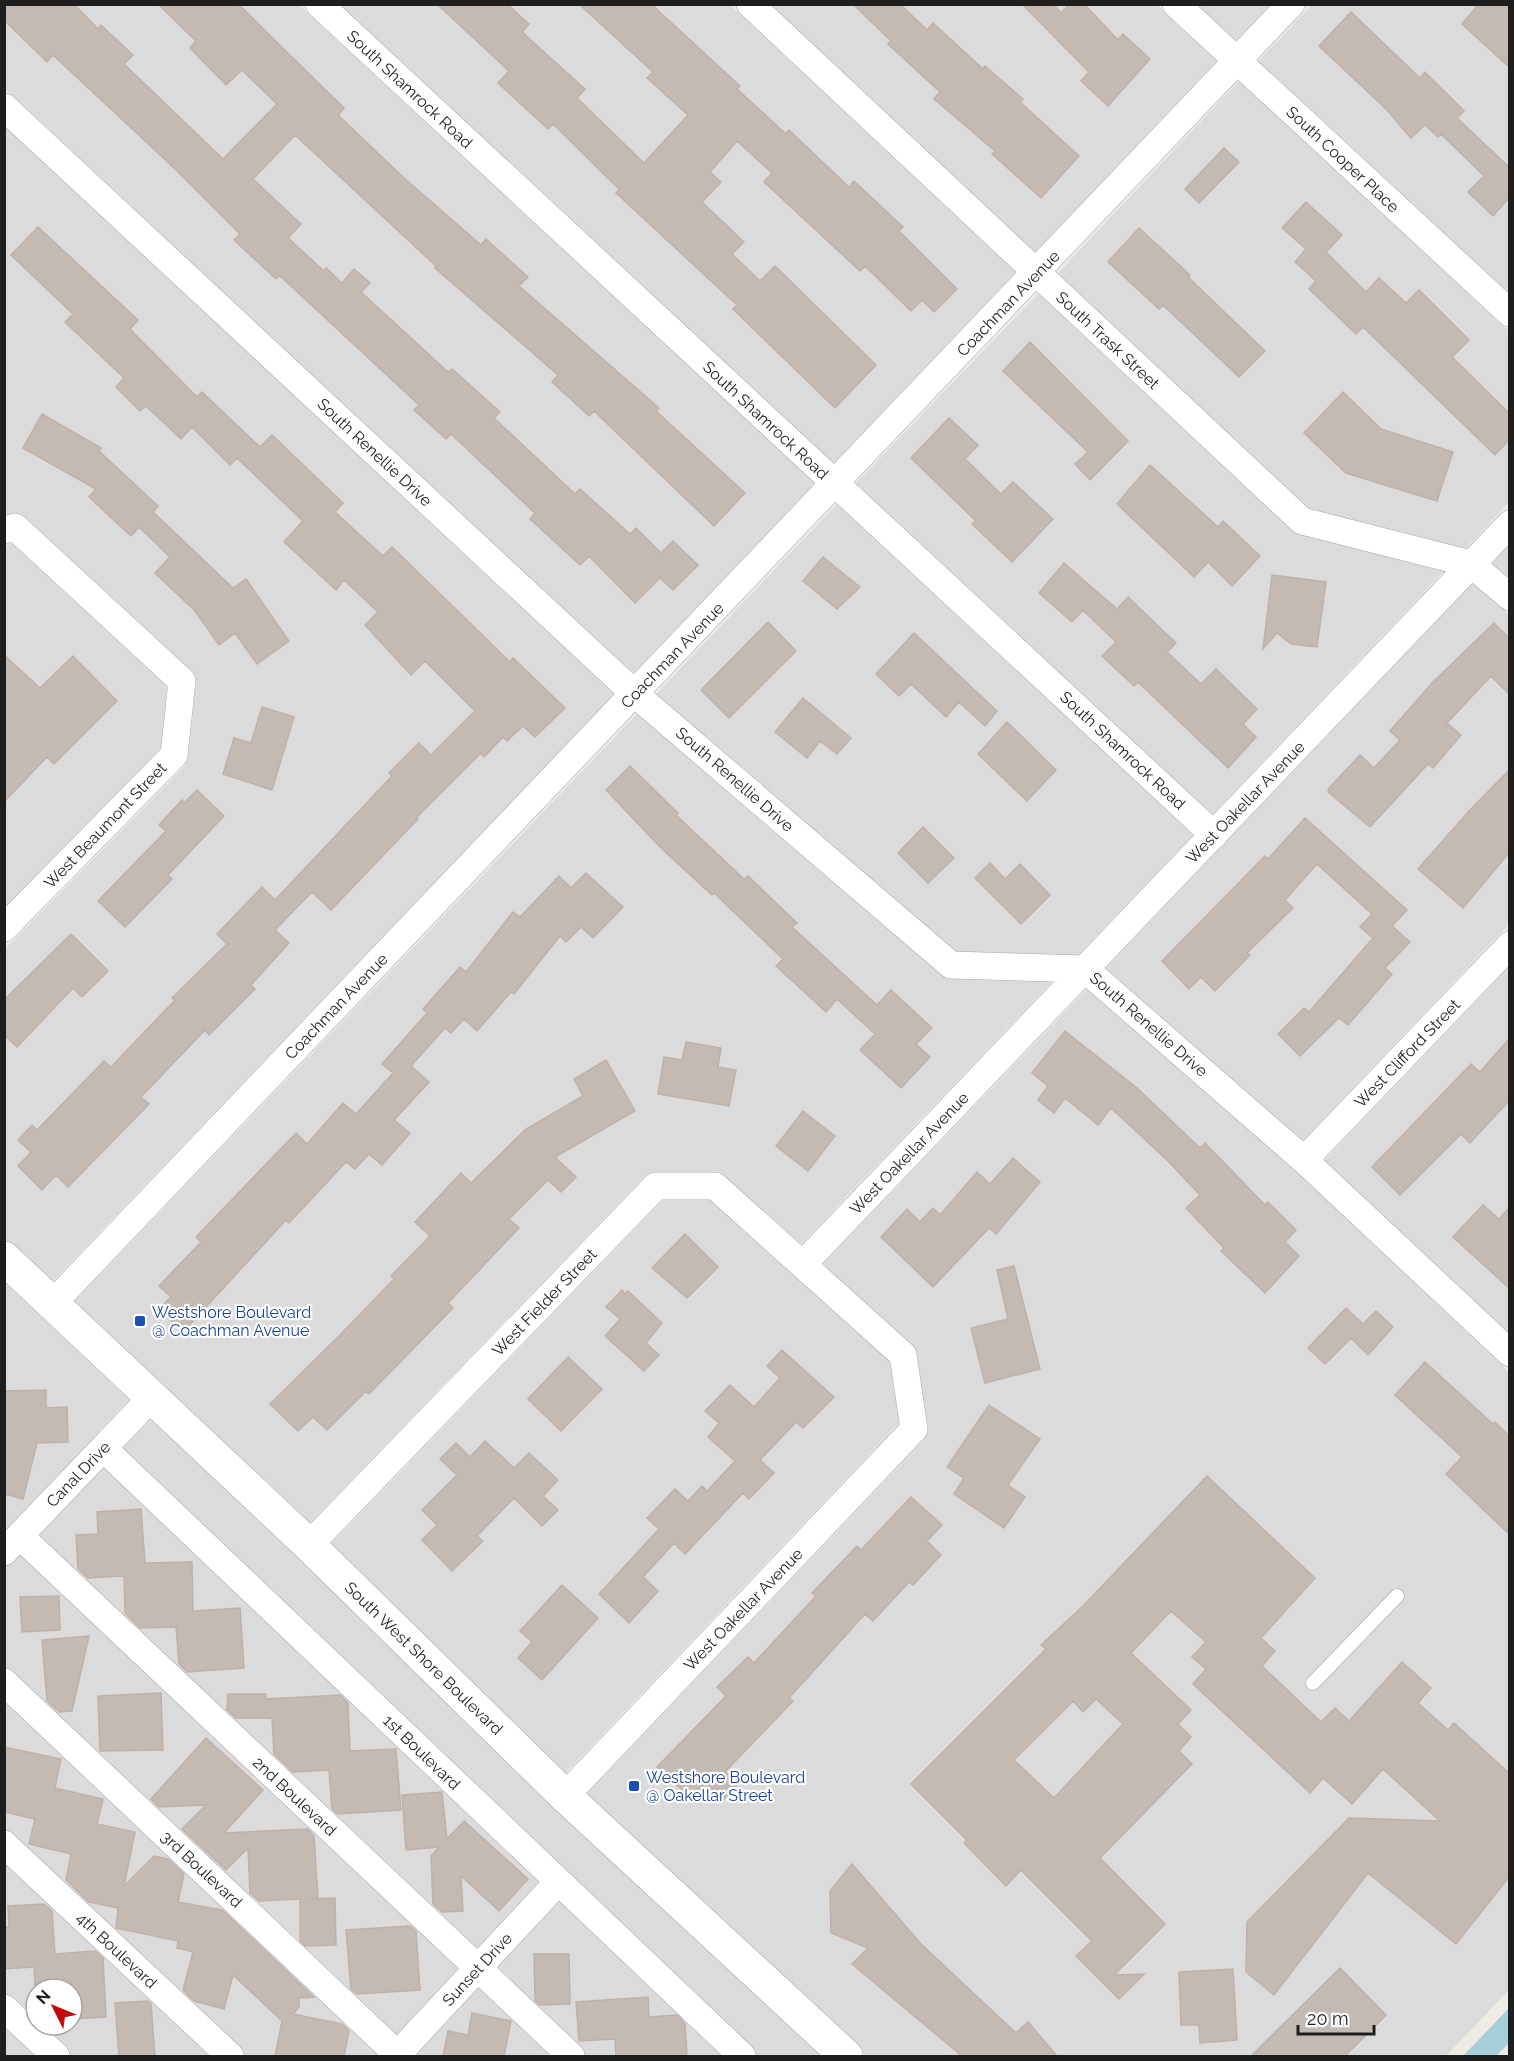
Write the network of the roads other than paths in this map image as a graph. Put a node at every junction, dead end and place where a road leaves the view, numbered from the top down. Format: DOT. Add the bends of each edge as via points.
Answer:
graph roads {
  1 [pos="319,4"];
  2 [pos="750,4"];
  3 [pos="1176,4"];
  4 [pos="1291,4"];
  5 [pos="1238,61"];
  6 [pos="4,107"];
  7 [pos="1037,273"];
  8 [pos="1509,313"];
  9 [pos="835,484"];
  10 [pos="1509,524"];
  11 [pos="4,530"];
  12 [pos="1471,564"];
  13 [pos="1509,597"];
  14 [pos="635,694"];
  15 [pos="1214,835"];
  16 [pos="4,928"];
  17 [pos="1509,945"];
  18 [pos="1085,969"];
  19 [pos="1304,1160"];
  20 [pos="4,1258"];
  21 [pos="803,1264"];
  22 [pos="52,1304"];
  23 [pos="1509,1353"];
  24 [pos="152,1397"];
  25 [pos="110,1440"];
  26 [pos="12,1544"];
  27 [pos="309,1545"];
  28 [pos="1397,1596"];
  29 [pos="4,1683"];
  30 [pos="1313,1683"];
  31 [pos="565,1796"];
  32 [pos="4,1844"];
  33 [pos="558,1882"];
  34 [pos="477,1969"];
  35 [pos="4,2008"];
  36 [pos="56,2056"];
  37 [pos="230,2056"];
  38 [pos="397,2056"];
  39 [pos="571,2056"];
  40 [pos="742,2056"];
  41 [pos="846,2056"];
  1 -- 9 [label="street, South Shamrock Road"];
  2 -- 7 [label="street, South Trask Street"];
  3 -- 5 [label="street, South Cooper Place"];
  4 -- 5 [label="street, Coachman Avenue"];
  5 -- 7 [label="street, Coachman Avenue"];
  5 -- 8 [label="street, South Cooper Place"];
  6 -- 14 [label="street, South Renellie Drive"];
  7 -- 9 [label="street, Coachman Avenue"];
  7 -- 12 [label="street, South Trask Street" via="1302,521"];
  9 -- 14 [label="street, Coachman Avenue"];
  9 -- 15 [label="street, South Shamrock Road"];
  10 -- 12 [label="street, West Oakellar Avenue"];
  11 -- 16 [label="street, West Beaumont Street" via="15,527 182,681 174,755"];
  12 -- 13 [label="street, South Trask Street"];
  12 -- 15 [label="street, West Oakellar Avenue"];
  14 -- 18 [label="street, South Renellie Drive" via="951,965"];
  14 -- 22 [label="street, Coachman Avenue"];
  15 -- 18 [label="street, West Oakellar Avenue"];
  17 -- 19 [label="street, West Clifford Street"];
  18 -- 19 [label="street, South Renellie Drive"];
  18 -- 21 [label="street, West Oakellar Avenue"];
  19 -- 23 [label="street, South Renellie Drive"];
  20 -- 22 [label="street, South West Shore Boulevard"];
  21 -- 27 [label="street, West Fielder Street" via="715,1186 656,1186"];
  21 -- 31 [label="street, West Oakellar Avenue" via="903,1355 914,1429"];
  22 -- 24 [label="street, South West Shore Boulevard"];
  24 -- 25 [label="street, Canal Drive"];
  24 -- 27 [label="street, South West Shore Boulevard"];
  25 -- 26 [label="street, Canal Drive"];
  25 -- 33 [label="street, 1st Boulevard"];
  26 -- 34 [label="street, 2nd Boulevard"];
  27 -- 31 [label="street, South West Shore Boulevard"];
  28 -- 30 [label="lane"];
  29 -- 38 [label="street, 3rd Boulevard"];
  31 -- 41 [label="street, South West Shore Boulevard"];
  32 -- 37 [label="street, 4th Boulevard"];
  33 -- 34 [label="street, Sunset Drive"];
  33 -- 40 [label="street, 1st Boulevard"];
  34 -- 38 [label="street, Sunset Drive"];
  34 -- 39 [label="street, 2nd Boulevard"];
  35 -- 36 [label="street"];
}
